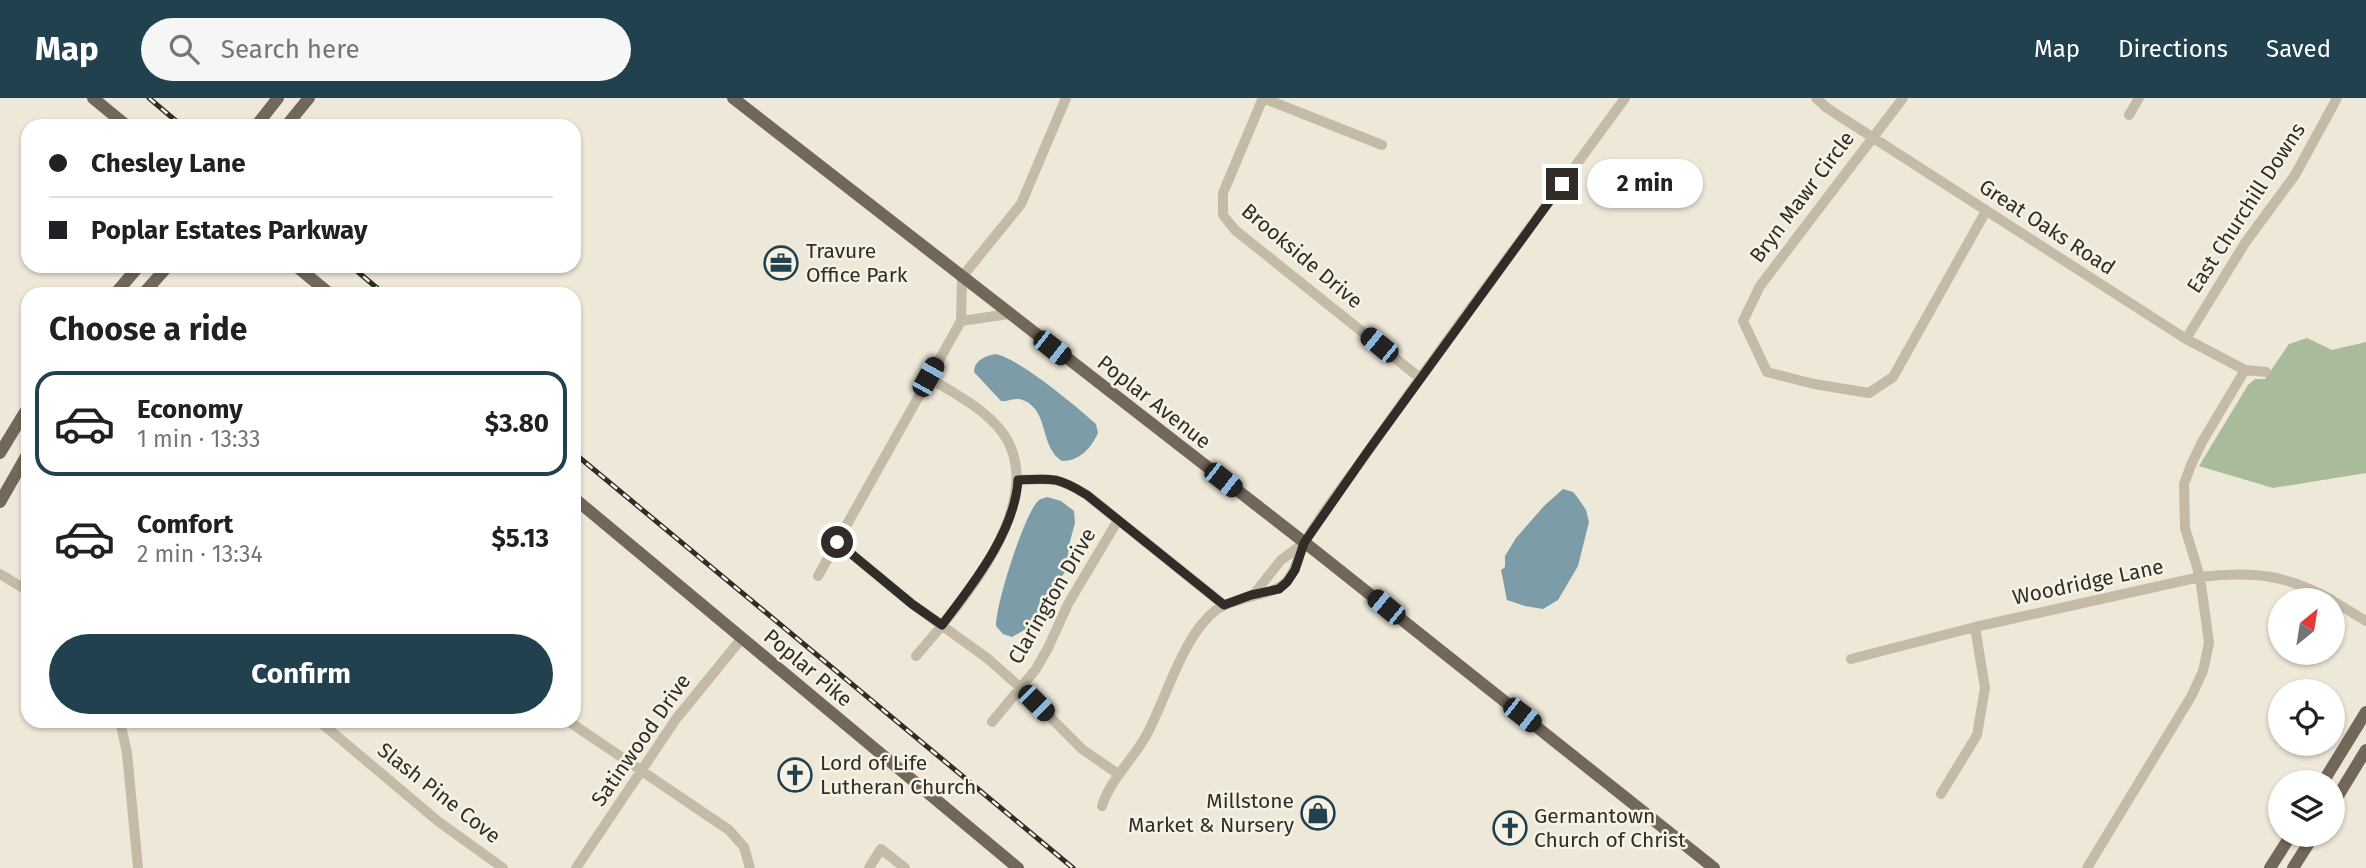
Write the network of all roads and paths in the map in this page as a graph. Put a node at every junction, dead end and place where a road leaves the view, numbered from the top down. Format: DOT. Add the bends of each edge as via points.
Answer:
graph roads {
  1 [pos="93,98"];
  2 [pos="278,98"];
  3 [pos="309,98"];
  4 [pos="733,98"];
  5 [pos="1066,98"];
  6 [pos="1263,98"];
  7 [pos="1625,98"];
  8 [pos="1816,98"];
  9 [pos="1903,98"];
  10 [pos="2139,98"];
  11 [pos="2337,98"];
  12 [pos="2129,115"];
  13 [pos="118,119"];
  14 [pos="262,119"];
  15 [pos="292,119"];
  16 [pos="1872,137"];
  17 [pos="1382,145"];
  18 [pos="1986,211"];
  19 [pos="133,273"];
  20 [pos="162,273"];
  21 [pos="304,273"];
  22 [pos="962,277"];
  23 [pos="121,287"];
  24 [pos="150,287"];
  25 [pos="322,287"];
  26 [pos="1009,314"];
  27 [pos="961,321"];
  28 [pos="2186,339"];
  29 [pos="2245,370"];
  30 [pos="2266,372"];
  31 [pos="928,377"];
  32 [pos="1420,378"];
  33 [pos="21,418"];
  34 [pos="0,453"];
  35 [pos="21,465"];
  36 [pos="1018,480"];
  37 [pos="0,502"];
  38 [pos="581,504"];
  39 [pos="1118,520"];
  40 [pos="837,542"];
  41 [pos="1304,543"];
  42 [pos="0,573"];
  43 [pos="818,576"];
  44 [pos="2200,577"];
  45 [pos="21,586"];
  46 [pos="2308,588"];
  47 [pos="1253,594"];
  48 [pos="1224,605"];
  49 [pos="2345,609"];
  50 [pos="2366,621"];
  51 [pos="942,625"];
  52 [pos="1975,627"];
  53 [pos="742,638"];
  54 [pos="916,656"];
  55 [pos="1851,659"];
  56 [pos="1021,688"];
  57 [pos="2366,712"];
  58 [pos="992,722"];
  59 [pos="122,728"];
  60 [pos="327,728"];
  61 [pos="578,728"];
  62 [pos="2366,750"];
  63 [pos="640,770"];
  64 [pos="2330,770"];
  65 [pos="1118,774"];
  66 [pos="2345,784"];
  67 [pos="1941,794"];
  68 [pos="1102,806"];
  69 [pos="2283,847"];
  70 [pos="2306,847"];
  71 [pos="749,863"];
  72 [pos="1014,867"];
  73 [pos="138,868"];
  74 [pos="503,868"];
  75 [pos="576,868"];
  76 [pos="869,868"];
  77 [pos="905,868"];
  78 [pos="1714,868"];
  79 [pos="2087,868"];
  80 [pos="2270,868"];
  81 [pos="2293,868"];
  1 -- 13 [label="main road"];
  2 -- 14 [label="main road"];
  3 -- 15 [label="main road"];
  4 -- 22 [label="main road, Poplar Avenue"];
  5 -- 22 [label="street" via="1021,204"];
  6 -- 17 [label="street"];
  6 -- 32 [label="street, Brookside Drive" via="1223,193 1223,215 1235,230"];
  7 -- 32 [label="street"];
  8 -- 16 [label="street, Great Oaks Road"];
  9 -- 16 [label="street, Bryn Mawr Circle"];
  10 -- 12 [label="street"];
  11 -- 28 [label="street, East Churchill Downs" via="2295,176 2245,243"];
  16 -- 18 [label="street, Great Oaks Road"];
  16 -- 18 [label="street, Bryn Mawr Circle" via="1760,286 1745,316 1744,326 1767,372 1869,393 1893,377"];
  18 -- 28 [label="street, Great Oaks Road"];
  19 -- 23 [label="main road"];
  20 -- 24 [label="main road"];
  21 -- 25 [label="main road"];
  22 -- 26 [label="main road, Poplar Avenue"];
  22 -- 27 [label="street"];
  26 -- 27 [label="street"];
  26 -- 41 [label="main road, Poplar Avenue"];
  27 -- 31 [label="street"];
  28 -- 29 [label="street, Great Oaks Road"];
  29 -- 30 [label="street, Great Oaks Road"];
  29 -- 44 [label="street" via="2202,442 2185,484 2185,528"];
  31 -- 36 [label="street" via="1000,430 1011,448"];
  31 -- 40 [label="street"];
  32 -- 41 [label="street"];
  33 -- 34 [label="main road"];
  35 -- 37 [label="main road"];
  36 -- 39 [label="street" via="1064,481"];
  36 -- 51 [label="street" via="1013,506 987,562"];
  38 -- 53 [label="main road, Poplar Pike"];
  39 -- 48 [label="street"];
  39 -- 56 [label="street, Clarington Drive"];
  40 -- 43 [label="street"];
  40 -- 51 [label="street"];
  41 -- 47 [label="street" via="1281,560"];
  41 -- 47 [label="street" via="1287,582 1279,589"];
  41 -- 78 [label="main road, Poplar Avenue"];
  42 -- 45 [label="street"];
  44 -- 46 [label="street, Woodridge Lane" via="2237,573 2274,577"];
  44 -- 52 [label="street, Woodridge Lane"];
  44 -- 79 [label="street" via="2210,643 2203,671"];
  47 -- 48 [label="street"];
  48 -- 65 [label="street" via="1189,645 1146,735"];
  49 -- 50 [label="street, Woodridge Lane"];
  51 -- 54 [label="street"];
  51 -- 56 [label="street"];
  52 -- 55 [label="street, Woodridge Lane"];
  52 -- 67 [label="street" via="1985,688 1977,735"];
  53 -- 63 [label="street, Satinwood Drive"];
  53 -- 72 [label="main road, Poplar Pike"];
  56 -- 58 [label="street, Clarington Drive"];
  56 -- 65 [label="street" via="1082,749"];
  57 -- 64 [label="main road"];
  59 -- 73 [label="street"];
  60 -- 74 [label="street, Slash Pine Cove" via="439,822"];
  61 -- 63 [label="street"];
  62 -- 66 [label="main road"];
  63 -- 71 [label="street" via="729,830"];
  63 -- 75 [label="street, Satinwood Drive"];
  65 -- 68 [label="street"];
  69 -- 80 [label="main road"];
  70 -- 81 [label="main road"];
  76 -- 77 [label="street" via="881,849"];
}
